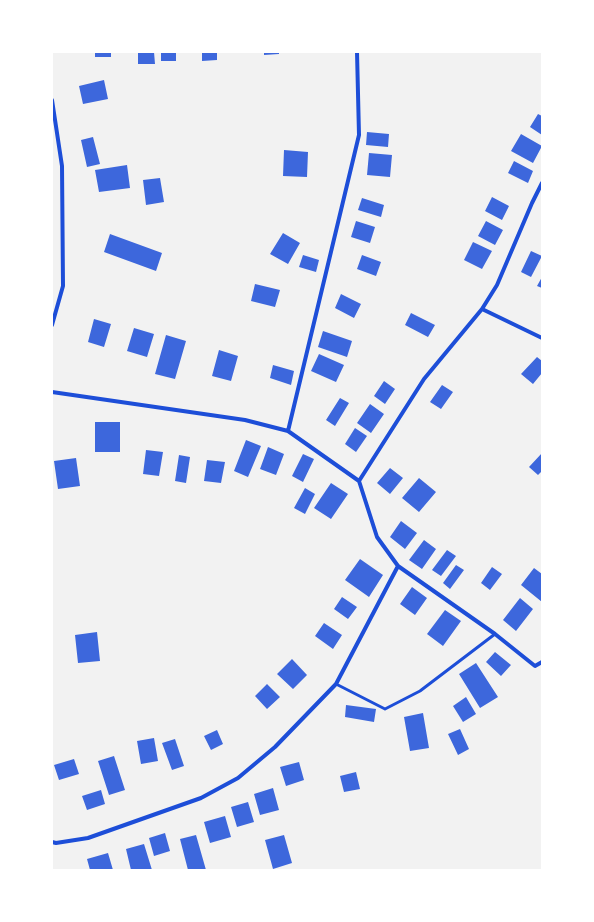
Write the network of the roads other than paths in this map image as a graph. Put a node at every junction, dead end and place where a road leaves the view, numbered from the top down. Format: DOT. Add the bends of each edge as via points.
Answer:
graph roads {
  1 [pos="357,52"];
  2 [pos="52,100"];
  3 [pos="542,183"];
  4 [pos="482,309"];
  5 [pos="52,325"];
  6 [pos="542,338"];
  7 [pos="52,392"];
  8 [pos="288,431"];
  9 [pos="359,481"];
  10 [pos="398,566"];
  11 [pos="495,634"];
  12 [pos="542,662"];
  13 [pos="336,684"];
  14 [pos="52,842"];
  1 -- 8 [label="street" via="359,135"];
  2 -- 5 [label="street" via="62,166 63,286"];
  3 -- 4 [label="street" via="497,285"];
  4 -- 6 [label="street"];
  4 -- 9 [label="street" via="424,379"];
  7 -- 8 [label="street" via="245,420"];
  8 -- 9 [label="street"];
  9 -- 10 [label="street" via="376,537"];
  10 -- 11 [label="street"];
  10 -- 13 [label="street"];
  11 -- 12 [label="street" via="535,666"];
  11 -- 13 [label="lane" via="420,691 385,709"];
  13 -- 14 [label="street" via="275,747 238,778 201,798 88,838"];
}
